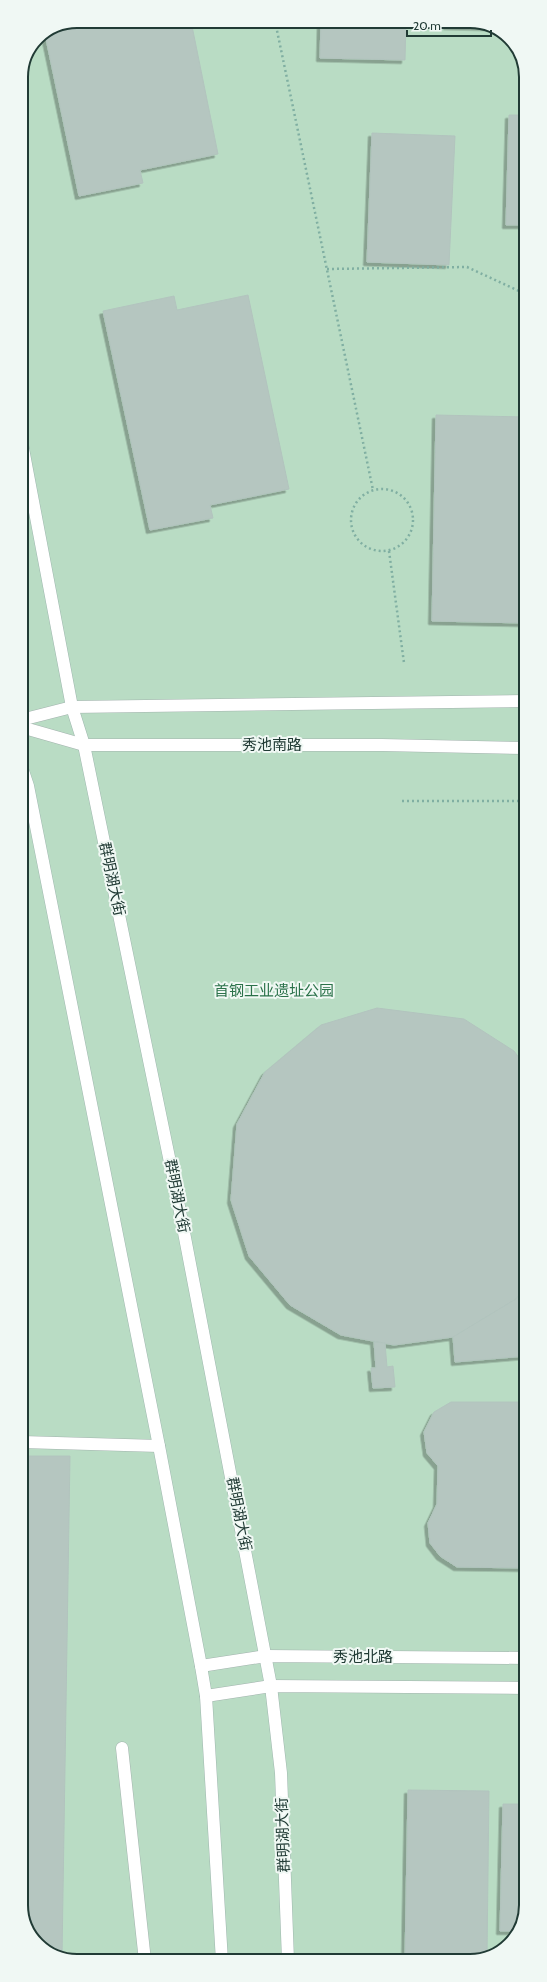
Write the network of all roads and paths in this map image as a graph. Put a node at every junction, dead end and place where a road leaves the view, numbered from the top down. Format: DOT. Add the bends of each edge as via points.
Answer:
graph roads {
  1 [pos="276,28"];
  2 [pos="327,269"];
  3 [pos="519,291"];
  4 [pos="28,475"];
  5 [pos="373,490"];
  6 [pos="389,551"];
  7 [pos="404,662"];
  8 [pos="519,701"];
  9 [pos="72,707"];
  10 [pos="28,718"];
  11 [pos="28,729"];
  12 [pos="84,745"];
  13 [pos="519,748"];
  14 [pos="28,788"];
  15 [pos="402,801"];
  16 [pos="519,801"];
  17 [pos="28,1442"];
  18 [pos="159,1446"];
  19 [pos="266,1656"];
  20 [pos="519,1658"];
  21 [pos="201,1666"];
  22 [pos="271,1686"];
  23 [pos="519,1688"];
  24 [pos="206,1696"];
  25 [pos="122,1748"];
  26 [pos="144,1954"];
  27 [pos="222,1954"];
  28 [pos="288,1954"];
  1 -- 2 [label="path"];
  2 -- 3 [label="path" via="467,267"];
  2 -- 5 [label="path"];
  4 -- 9 [label="main road, 群明湖大街"];
  5 -- 6 [label="path" via="363,494 352,510 352,532 367,548 378,552"];
  5 -- 6 [label="path" via="384,488 395,491 411,508 412,529 407,539 399,547"];
  6 -- 7 [label="path"];
  8 -- 9 [label="main road"];
  9 -- 10 [label="main road"];
  9 -- 12 [label="main road, 群明湖大街"];
  11 -- 12 [label="main road, 秀池南路"];
  12 -- 13 [label="main road, 秀池南路"];
  12 -- 19 [label="main road, 群明湖大街" via="177,1196"];
  14 -- 18 [label="main road"];
  15 -- 16 [label="path"];
  17 -- 18 [label="main road"];
  18 -- 21 [label="main road"];
  19 -- 20 [label="main road, 秀池北路"];
  19 -- 21 [label="main road, 秀池北路"];
  19 -- 22 [label="main road, 群明湖大街"];
  21 -- 24 [label="main road"];
  22 -- 23 [label="main road, 秀池北路"];
  22 -- 24 [label="main road, 秀池北路"];
  22 -- 28 [label="main road, 群明湖大街" via="281,1773"];
  24 -- 27 [label="main road"];
  25 -- 26 [label="main road"];
}
